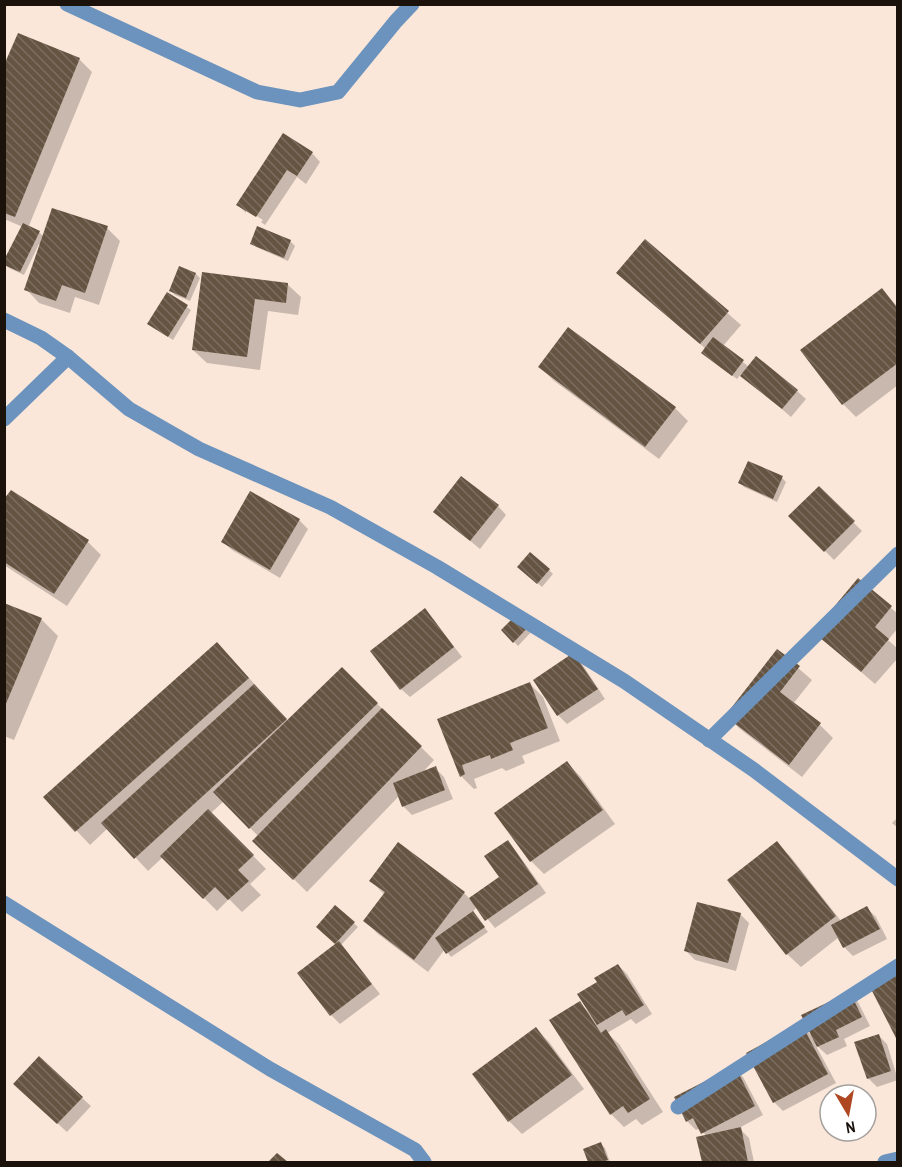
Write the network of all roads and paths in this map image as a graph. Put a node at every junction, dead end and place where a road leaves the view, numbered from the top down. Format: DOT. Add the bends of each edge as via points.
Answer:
graph roads {
  1 [pos="67,4"];
  2 [pos="412,4"];
  3 [pos="4,320"];
  4 [pos="68,357"];
  5 [pos="4,419"];
  6 [pos="897,554"];
  7 [pos="709,740"];
  8 [pos="897,879"];
  9 [pos="4,903"];
  10 [pos="897,966"];
  11 [pos="678,1107"];
  12 [pos="897,1159"];
  13 [pos="424,1162"];
  14 [pos="885,1162"];
  1 -- 2 [label="street" via="257,92 300,100 338,92"];
  3 -- 4 [label="street"];
  4 -- 5 [label="street"];
  4 -- 7 [label="street" via="129,409 199,449 330,507 437,567 624,681"];
  6 -- 7 [label="street"];
  7 -- 8 [label="street"];
  9 -- 13 [label="street" via="270,1069 415,1150"];
  10 -- 11 [label="street"];
  12 -- 14 [label="street"];
}
